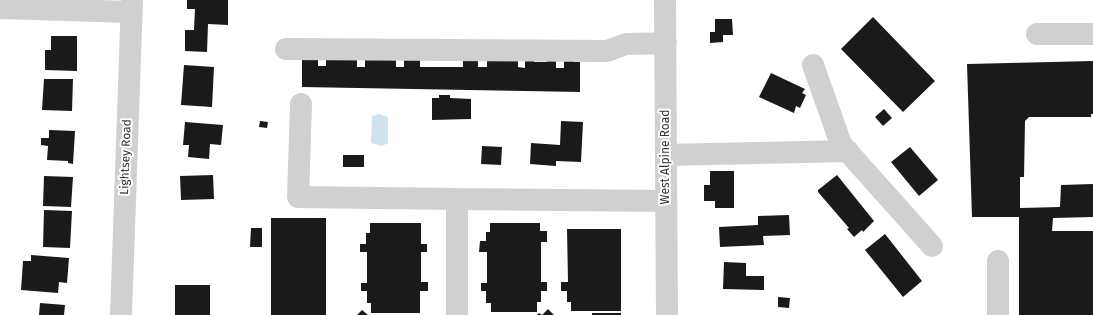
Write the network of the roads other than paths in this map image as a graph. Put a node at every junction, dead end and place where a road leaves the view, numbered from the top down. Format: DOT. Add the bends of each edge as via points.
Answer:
graph roads {
  1 [pos="665,0"];
  2 [pos="132,6"];
  3 [pos="0,8"];
  4 [pos="1037,34"];
  5 [pos="1093,34"];
  6 [pos="666,43"];
  7 [pos="286,49"];
  8 [pos="813,65"];
  9 [pos="301,104"];
  10 [pos="848,151"];
  11 [pos="666,155"];
  12 [pos="457,198"];
  13 [pos="666,201"];
  14 [pos="932,246"];
  15 [pos="998,261"];
  16 [pos="121,315"];
  17 [pos="457,315"];
  18 [pos="667,315"];
  19 [pos="998,315"];
  1 -- 6 [label="street, West Alpine Road"];
  2 -- 3 [label="street"];
  2 -- 16 [label="street, Lightsey Road"];
  4 -- 5 [label="street"];
  6 -- 7 [label="street" via="626,44 607,51"];
  6 -- 11 [label="street, West Alpine Road"];
  8 -- 10 [label="street" via="841,144"];
  9 -- 12 [label="street" via="298,197"];
  10 -- 11 [label="street"];
  10 -- 14 [label="street"];
  11 -- 13 [label="street, West Alpine Road"];
  12 -- 13 [label="street"];
  12 -- 17 [label="street"];
  13 -- 18 [label="street, West Alpine Road"];
  15 -- 19 [label="street"];
}
